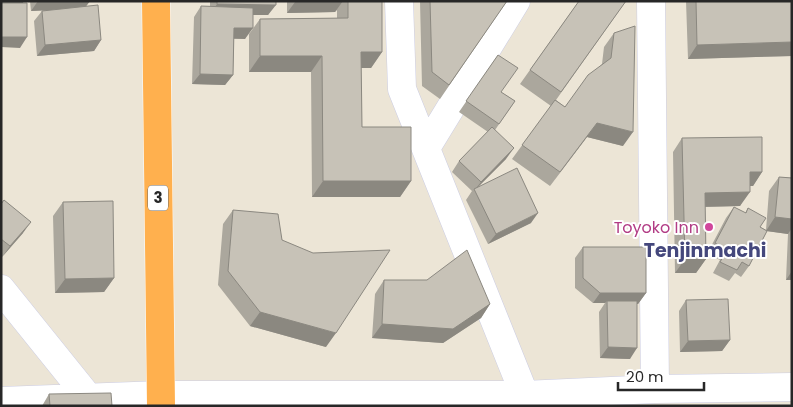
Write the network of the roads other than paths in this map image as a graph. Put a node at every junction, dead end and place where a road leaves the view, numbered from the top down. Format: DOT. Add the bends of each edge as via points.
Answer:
graph roads {
  1 [pos="156,1"];
  2 [pos="399,1"];
  3 [pos="516,1"];
  4 [pos="652,1"];
  5 [pos="426,148"];
  6 [pos="1,289"];
  7 [pos="792,388"];
  8 [pos="655,389"];
  9 [pos="88,397"];
  10 [pos="161,400"];
  11 [pos="1,401"];
  12 [pos="528,402"];
  1 -- 10 [label="highway, 3"];
  2 -- 5 [label="street" via="402,89"];
  3 -- 5 [label="street"];
  4 -- 8 [label="street"];
  5 -- 12 [label="street"];
  6 -- 9 [label="street"];
  7 -- 8 [label="street"];
  8 -- 12 [label="street"];
  9 -- 10 [label="street"];
  9 -- 11 [label="street"];
  10 -- 12 [label="street"];
}
